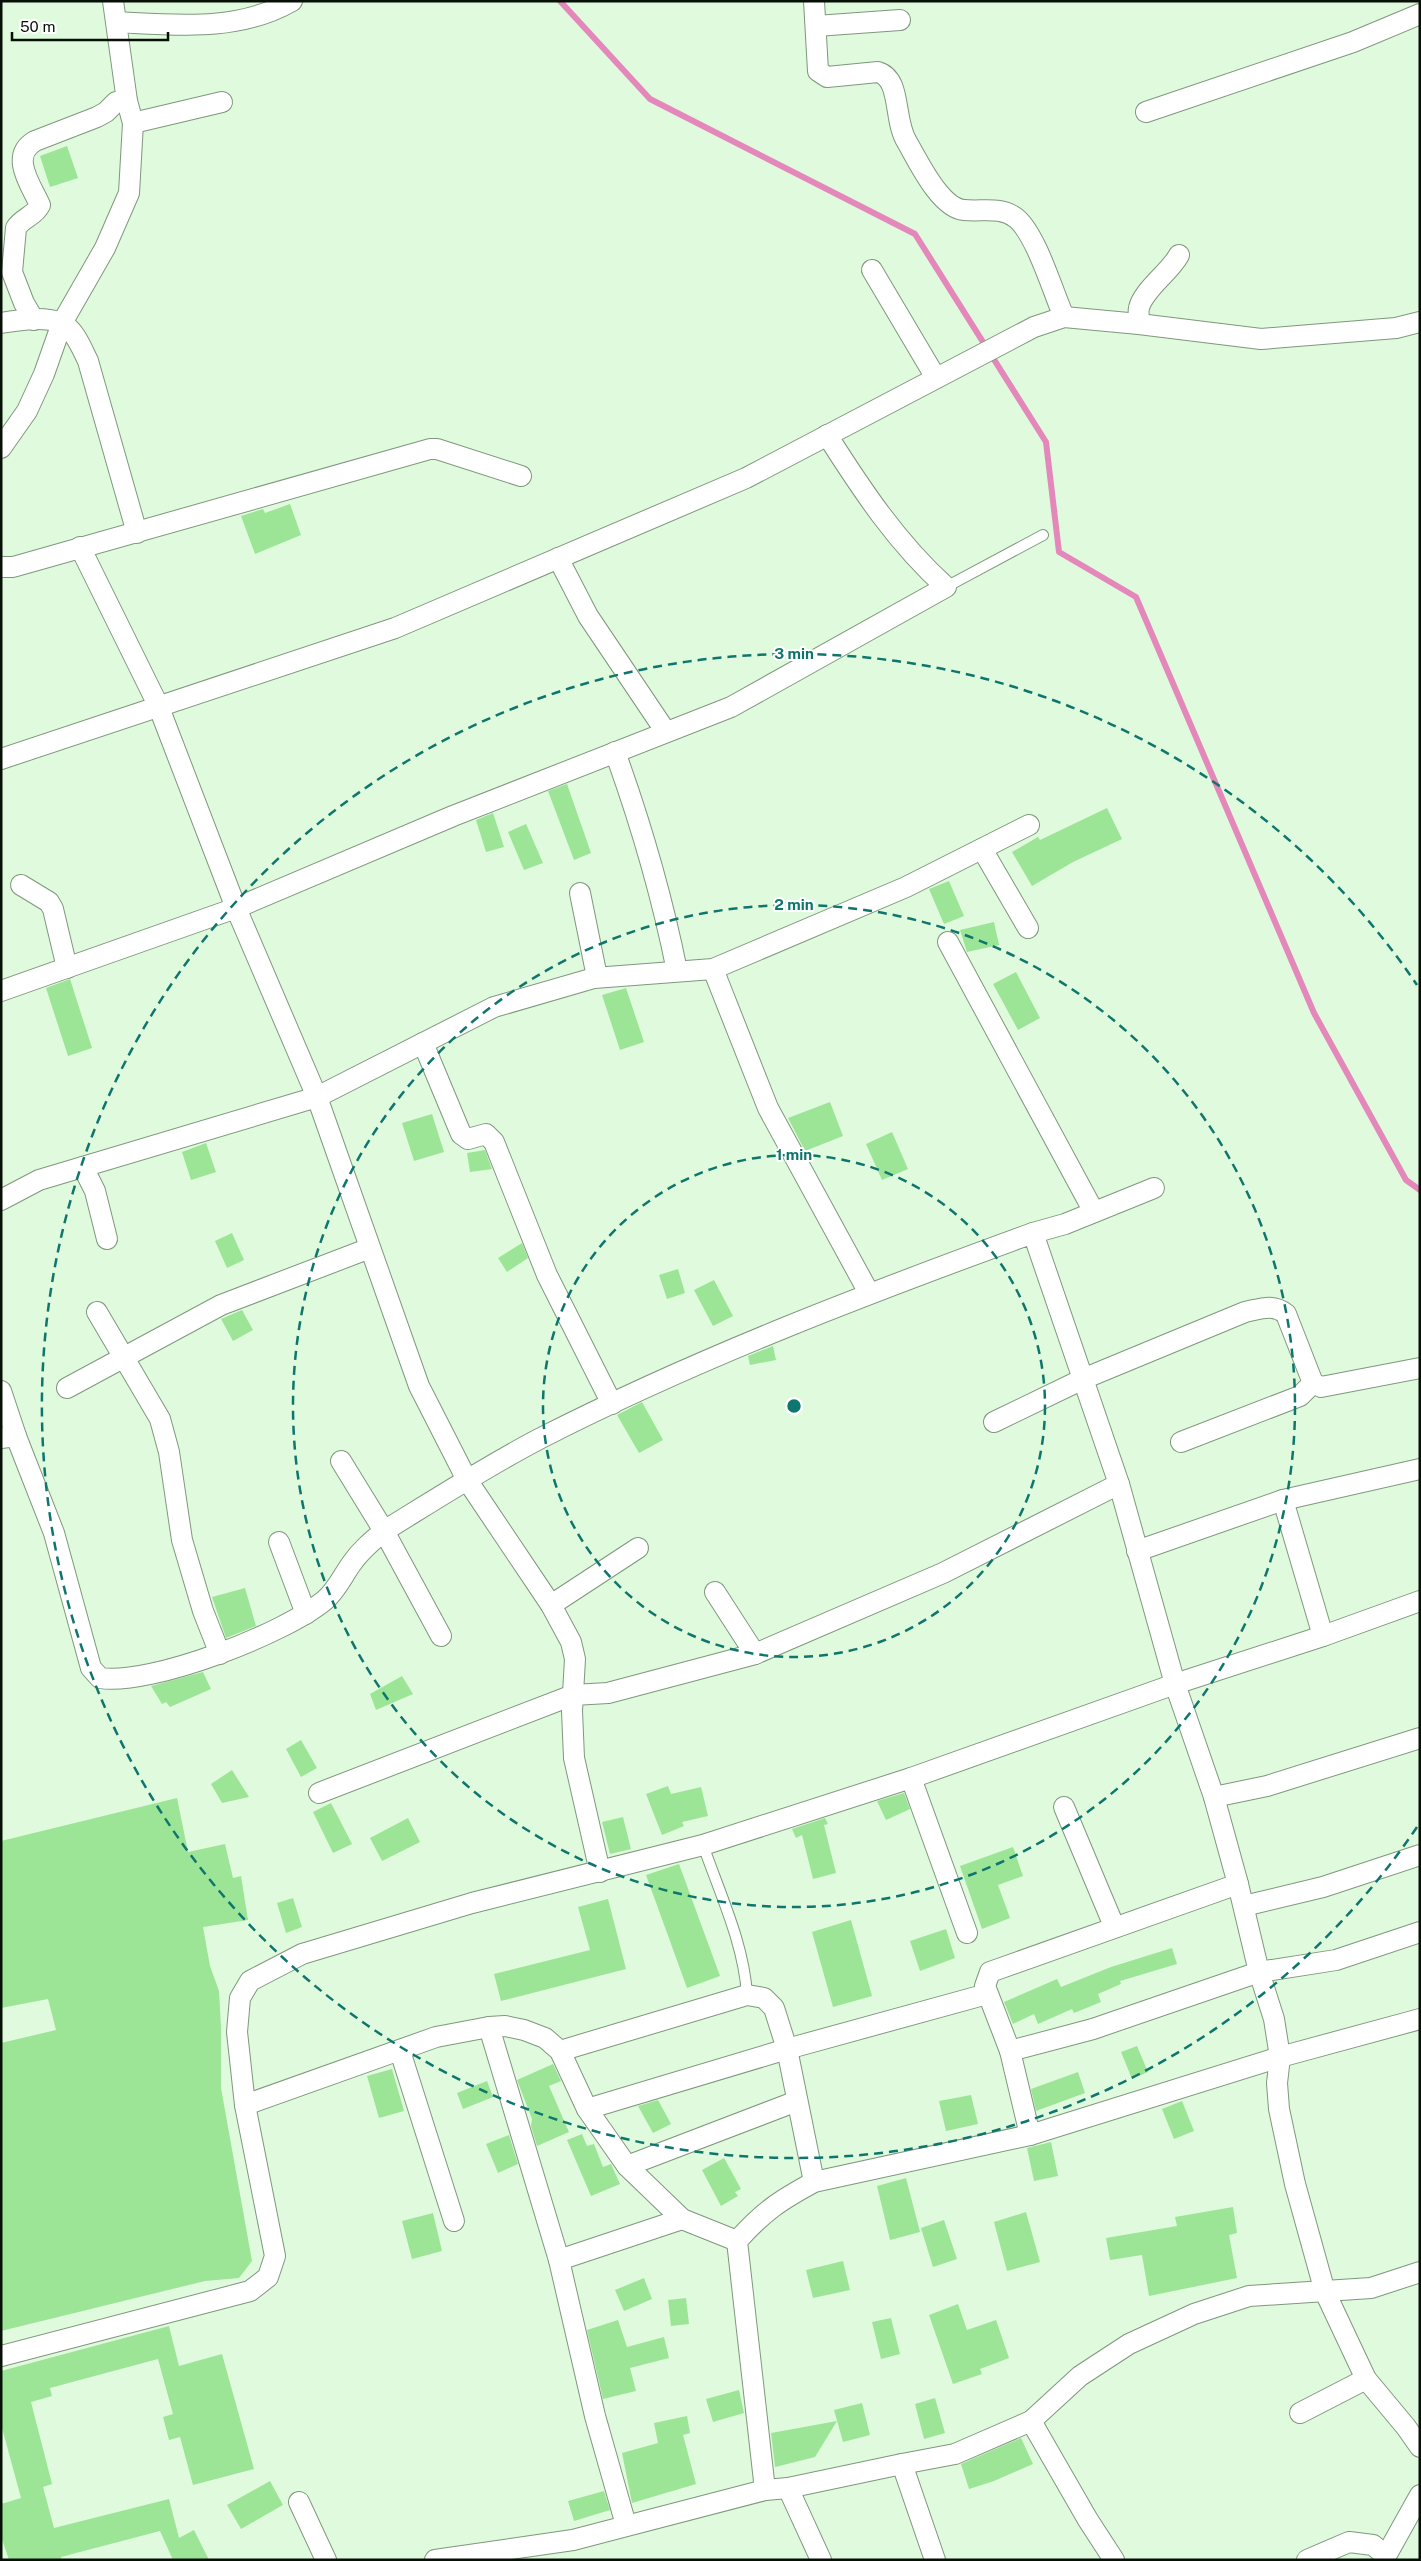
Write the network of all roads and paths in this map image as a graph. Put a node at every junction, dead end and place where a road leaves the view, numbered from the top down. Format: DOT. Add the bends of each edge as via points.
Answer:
graph roads {
  1 [pos="113,1"];
  2 [pos="292,1"];
  3 [pos="814,1"];
  4 [pos="1420,14"];
  5 [pos="900,20"];
  6 [pos="117,22"];
  7 [pos="816,26"];
  8 [pos="127,101"];
  9 [pos="222,102"];
  10 [pos="1146,112"];
  11 [pos="133,123"];
  12 [pos="1179,255"];
  13 [pos="872,270"];
  14 [pos="1064,317"];
  15 [pos="34,320"];
  16 [pos="1,322"];
  17 [pos="62,323"];
  18 [pos="1139,324"];
  19 [pos="1419,324"];
  20 [pos="936,378"];
  21 [pos="828,435"];
  22 [pos="1,448"];
  23 [pos="520,476"];
  24 [pos="137,533"];
  25 [pos="1043,535"];
  26 [pos="80,547"];
  27 [pos="558,558"];
  28 [pos="1,567"];
  29 [pos="946,587"];
  30 [pos="158,706"];
  31 [pos="666,732"];
  32 [pos="615,752"];
  33 [pos="1,759"];
  34 [pos="1029,825"];
  35 [pos="982,849"];
  36 [pos="21,885"];
  37 [pos="580,893"];
  38 [pos="236,908"];
  39 [pos="1028,928"];
  40 [pos="948,942"];
  41 [pos="67,968"];
  42 [pos="713,969"];
  43 [pos="676,971"];
  44 [pos="597,977"];
  45 [pos="1,991"];
  46 [pos="423,1043"];
  47 [pos="317,1097"];
  48 [pos="83,1167"];
  49 [pos="1154,1188"];
  50 [pos="1,1200"];
  51 [pos="1094,1212"];
  52 [pos="1034,1233"];
  53 [pos="107,1239"];
  54 [pos="370,1248"];
  55 [pos="869,1292"];
  56 [pos="98,1312"];
  57 [pos="125,1358"];
  58 [pos="1420,1368"];
  59 [pos="1083,1379"];
  60 [pos="1313,1383"];
  61 [pos="67,1388"];
  62 [pos="1,1391"];
  63 [pos="612,1404"];
  64 [pos="994,1422"];
  65 [pos="9,1437"];
  66 [pos="1181,1442"];
  67 [pos="341,1461"];
  68 [pos="1420,1469"];
  69 [pos="467,1480"];
  70 [pos="1119,1484"];
  71 [pos="1283,1500"];
  72 [pos="384,1531"];
  73 [pos="279,1542"];
  74 [pos="638,1548"];
  75 [pos="1137,1551"];
  76 [pos="715,1592"];
  77 [pos="1420,1601"];
  78 [pos="551,1605"];
  79 [pos="306,1614"];
  80 [pos="441,1636"];
  81 [pos="1323,1636"];
  82 [pos="220,1654"];
  83 [pos="755,1654"];
  84 [pos="1176,1684"];
  85 [pos="573,1695"];
  86 [pos="1420,1738"];
  87 [pos="911,1778"];
  88 [pos="319,1793"];
  89 [pos="1214,1797"];
  90 [pos="1064,1807"];
  91 [pos="703,1845"];
  92 [pos="1420,1855"];
  93 [pos="600,1872"];
  94 [pos="1238,1884"];
  95 [pos="1244,1906"];
  96 [pos="1114,1926"];
  97 [pos="1420,1932"];
  98 [pos="967,1933"];
  99 [pos="1259,1972"];
  100 [pos="987,1994"];
  101 [pos="747,1996"];
  102 [pos="1420,2019"];
  103 [pos="488,2027"];
  104 [pos="787,2049"];
  105 [pos="400,2051"];
  106 [pos="560,2051"];
  107 [pos="1010,2052"];
  108 [pos="1280,2057"];
  109 [pos="797,2100"];
  110 [pos="245,2106"];
  111 [pos="587,2109"];
  112 [pos="1030,2135"];
  113 [pos="627,2166"];
  114 [pos="814,2182"];
  115 [pos="682,2219"];
  116 [pos="454,2220"];
  117 [pos="737,2240"];
  118 [pos="559,2260"];
  119 [pos="1420,2272"];
  120 [pos="1325,2292"];
  121 [pos="1,2356"];
  122 [pos="1366,2379"];
  123 [pos="1300,2413"];
  124 [pos="1031,2421"];
  125 [pos="1413,2421"];
  126 [pos="1420,2447"];
  127 [pos="902,2464"];
  128 [pos="788,2488"];
  129 [pos="765,2490"];
  130 [pos="1420,2495"];
  131 [pos="299,2502"];
  132 [pos="626,2525"];
  133 [pos="492,2556"];
  134 [pos="1386,2558"];
  135 [pos="326,2560"];
  136 [pos="435,2560"];
  137 [pos="820,2560"];
  138 [pos="935,2560"];
  139 [pos="1114,2560"];
  140 [pos="1307,2560"];
  1 -- 6 [label="street"];
  2 -- 6 [label="street" via="249,19 227,24"];
  3 -- 7 [label="street"];
  4 -- 10 [label="street" via="1353,42"];
  5 -- 7 [label="street"];
  6 -- 8 [label="street"];
  7 -- 14 [label="street" via="816,59 821,75 885,74 896,98 901,132 935,189 953,206 963,210 1004,211 1017,219 1028,233"];
  8 -- 11 [label="street"];
  8 -- 15 [label="street" via="116,102 97,118 27,146 23,152 22,160 40,206 16,228 12,272"];
  9 -- 11 [label="street"];
  11 -- 17 [label="street" via="129,193 105,248"];
  12 -- 18 [label="street" via="1144,296 1139,308"];
  13 -- 20 [label="street"];
  14 -- 18 [label="street"];
  14 -- 20 [label="street" via="1034,327"];
  15 -- 16 [label="street"];
  15 -- 17 [label="street"];
  17 -- 22 [label="street" via="27,411"];
  17 -- 24 [label="street" via="76,338 88,361"];
  18 -- 19 [label="street" via="1261,339"];
  20 -- 21 [label="street"];
  21 -- 27 [label="street" via="746,478"];
  21 -- 29 [label="street" via="865,495 916,560"];
  23 -- 24 [label="street" via="430,449"];
  24 -- 26 [label="street"];
  25 -- 29 [label="lane"];
  26 -- 28 [label="street" via="13,567"];
  26 -- 30 [label="street"];
  27 -- 30 [label="street" via="395,628"];
  27 -- 31 [label="street" via="588,616"];
  29 -- 31 [label="street" via="731,707"];
  30 -- 33 [label="street"];
  30 -- 38 [label="street"];
  31 -- 32 [label="street"];
  32 -- 38 [label="street"];
  32 -- 43 [label="street" via="641,825 666,915"];
  34 -- 35 [label="street"];
  35 -- 39 [label="street"];
  35 -- 42 [label="street" via="906,887"];
  36 -- 41 [label="street" via="49,902 53,909"];
  37 -- 44 [label="street"];
  38 -- 41 [label="street"];
  38 -- 47 [label="street"];
  40 -- 51 [label="street"];
  41 -- 45 [label="street"];
  42 -- 43 [label="street"];
  42 -- 55 [label="street" via="768,1108"];
  43 -- 44 [label="street"];
  44 -- 46 [label="street" via="494,1006"];
  46 -- 47 [label="street"];
  46 -- 63 [label="street" via="462,1134 468,1139 486,1134 494,1142 547,1275"];
  47 -- 48 [label="street"];
  47 -- 54 [label="street"];
  48 -- 50 [label="street" via="39,1180"];
  48 -- 53 [label="street" via="95,1191"];
  49 -- 51 [label="street"];
  51 -- 52 [label="street"];
  52 -- 55 [label="street"];
  52 -- 59 [label="street"];
  54 -- 57 [label="street" via="222,1305"];
  54 -- 69 [label="street" via="419,1386"];
  55 -- 63 [label="street" via="680,1371"];
  56 -- 57 [label="street"];
  57 -- 61 [label="street"];
  57 -- 82 [label="street" via="160,1419 169,1452 182,1540 203,1611"];
  58 -- 60 [label="street" via="1339,1386 1321,1387"];
  59 -- 60 [label="street" via="1245,1312 1272,1306 1286,1314"];
  59 -- 64 [label="street"];
  59 -- 70 [label="street"];
  60 -- 66 [label="street" via="1300,1396"];
  62 -- 65 [label="street"];
  63 -- 69 [label="street" via="539,1439"];
  65 -- 82 [label="street" via="54,1533 94,1673 100,1678 119,1679"];
  67 -- 72 [label="street"];
  68 -- 71 [label="street"];
  69 -- 72 [label="street"];
  69 -- 78 [label="street"];
  70 -- 75 [label="street"];
  70 -- 83 [label="street" via="943,1573"];
  71 -- 75 [label="street"];
  71 -- 81 [label="street"];
  72 -- 79 [label="street" via="364,1547 328,1598"];
  72 -- 80 [label="street"];
  73 -- 79 [label="street"];
  74 -- 78 [label="street"];
  75 -- 84 [label="street"];
  76 -- 83 [label="street"];
  77 -- 81 [label="street"];
  78 -- 85 [label="street" via="576,1658"];
  79 -- 82 [label="street"];
  81 -- 84 [label="street"];
  83 -- 85 [label="street" via="608,1693"];
  84 -- 87 [label="street"];
  84 -- 89 [label="street"];
  85 -- 88 [label="street"];
  85 -- 93 [label="street" via="574,1758"];
  86 -- 89 [label="street" via="1267,1786"];
  87 -- 91 [label="street"];
  87 -- 98 [label="street"];
  89 -- 94 [label="street"];
  90 -- 96 [label="street"];
  91 -- 93 [label="street"];
  91 -- 101 [label="lane" via="737,1940 746,1973"];
  92 -- 95 [label="street" via="1323,1887"];
  93 -- 110 [label="street" via="472,1904 302,1954 250,1981 240,1998 237,2032"];
  94 -- 95 [label="street"];
  94 -- 96 [label="street"];
  95 -- 99 [label="street"];
  96 -- 100 [label="street" via="990,1972 986,1978"];
  97 -- 99 [label="street" via="1336,1960"];
  99 -- 107 [label="street" via="1093,2029"];
  99 -- 108 [label="street" via="1274,2019"];
  100 -- 104 [label="street"];
  100 -- 107 [label="street"];
  101 -- 104 [label="street" via="764,1998 774,2008"];
  101 -- 106 [label="street"];
  102 -- 108 [label="street"];
  103 -- 105 [label="street" via="436,2037"];
  103 -- 106 [label="street" via="524,2030 545,2038"];
  103 -- 118 [label="street"];
  104 -- 109 [label="street"];
  104 -- 111 [label="street"];
  105 -- 110 [label="street"];
  105 -- 116 [label="street"];
  106 -- 111 [label="street"];
  107 -- 112 [label="street"];
  108 -- 112 [label="street"];
  108 -- 120 [label="street" via="1277,2083 1280,2109 1295,2184"];
  109 -- 113 [label="street"];
  109 -- 114 [label="street"];
  110 -- 121 [label="street" via="275,2256 268,2277 250,2291"];
  111 -- 113 [label="street"];
  112 -- 114 [label="street"];
  113 -- 115 [label="street"];
  114 -- 117 [label="street" via="760,2215"];
  115 -- 117 [label="street"];
  115 -- 118 [label="street"];
  117 -- 129 [label="street"];
  118 -- 132 [label="street" via="595,2416"];
  119 -- 120 [label="street" via="1371,2288"];
  120 -- 122 [label="street"];
  120 -- 124 [label="street" via="1249,2296 1194,2314 1129,2344 1080,2376"];
  122 -- 123 [label="street"];
  122 -- 125 [label="street"];
  124 -- 127 [label="street" via="955,2454"];
  124 -- 139 [label="street"];
  125 -- 126 [label="street"];
  127 -- 128 [label="street"];
  127 -- 138 [label="street"];
  128 -- 129 [label="street"];
  128 -- 137 [label="street"];
  129 -- 132 [label="street"];
  130 -- 134 [label="street"];
  131 -- 135 [label="street"];
  132 -- 133 [label="street" via="573,2540"];
  133 -- 136 [label="street"];
  134 -- 140 [label="street" via="1373,2545 1349,2542"];
}
